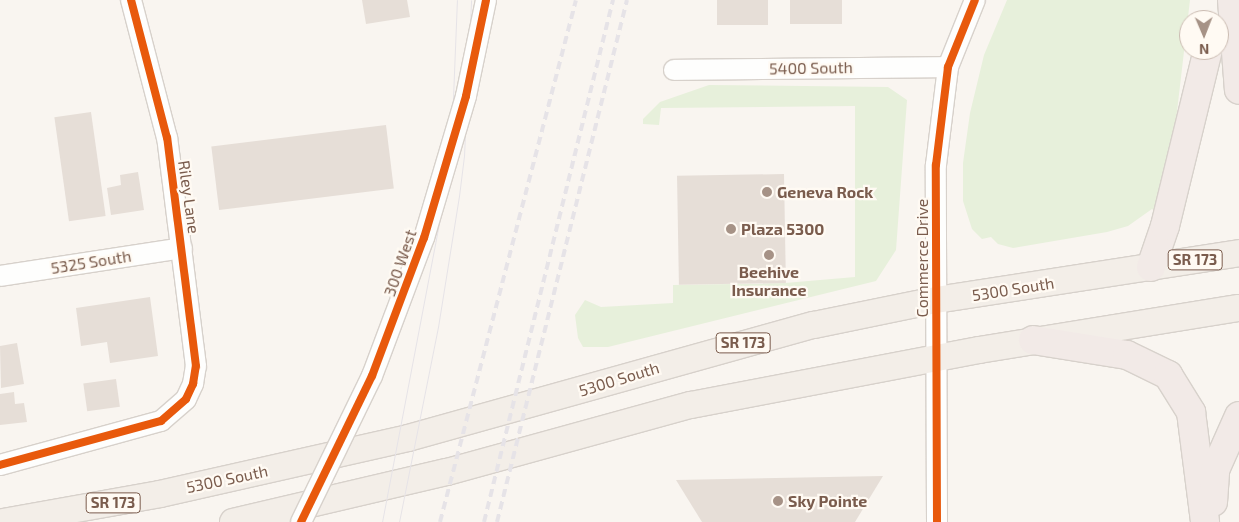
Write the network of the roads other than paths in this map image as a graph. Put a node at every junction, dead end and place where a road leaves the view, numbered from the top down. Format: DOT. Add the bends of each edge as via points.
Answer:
graph roads {
  1 [pos="131,0"];
  2 [pos="486,0"];
  3 [pos="975,0"];
  4 [pos="1232,0"];
  5 [pos="1206,60"];
  6 [pos="948,67"];
  7 [pos="674,70"];
  8 [pos="1239,90"];
  9 [pos="182,248"];
  10 [pos="1239,253"];
  11 [pos="1151,267"];
  12 [pos="0,276"];
  13 [pos="936,300"];
  14 [pos="1239,308"];
  15 [pos="1033,340"];
  16 [pos="936,358"];
  17 [pos="1239,416"];
  18 [pos="0,465"];
  19 [pos="3,522"];
  20 [pos="233,522"];
  21 [pos="301,522"];
  22 [pos="937,522"];
  23 [pos="1205,522"];
  24 [pos="1211,522"];
  1 -- 9 [label="street, Riley Lane" via="165,128"];
  2 -- 21 [label="street, 300 West, bridge" via="466,96 424,238 372,376"];
  3 -- 6 [label="street, Commerce Drive"];
  4 -- 8 [label="highway"];
  5 -- 11 [label="highway" via="1165,226"];
  6 -- 7 [label="street, 5400 South"];
  6 -- 13 [label="street, Commerce Drive" via="936,165"];
  9 -- 12 [label="street, 5325 South"];
  9 -- 18 [label="street, Riley Lane" via="196,366 186,399 161,421"];
  10 -- 11 [label="main road, 5300 South / SR 173"];
  11 -- 13 [label="main road, 5300 South / SR 173"];
  13 -- 16 [label="street, Commerce Drive"];
  13 -- 19 [label="main road, 5300 South / SR 173" via="805,327 481,419 331,456 160,494"];
  14 -- 15 [label="main road"];
  15 -- 16 [label="main road"];
  15 -- 23 [label="highway" via="1127,354 1168,375 1191,412"];
  16 -- 20 [label="main road" via="691,406 475,464"];
  16 -- 22 [label="street, Commerce Drive"];
  17 -- 24 [label="highway" via="1216,470"];
}
